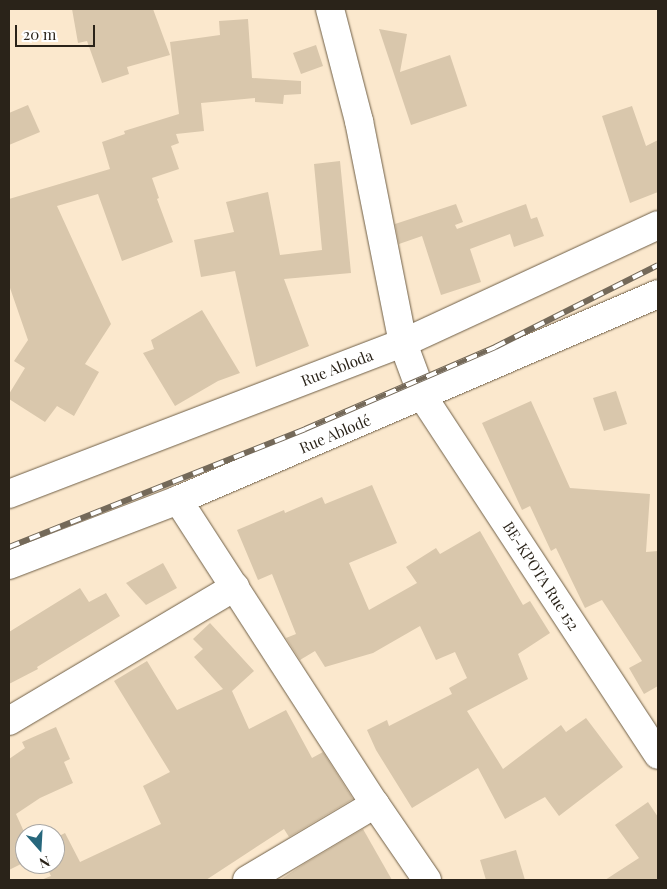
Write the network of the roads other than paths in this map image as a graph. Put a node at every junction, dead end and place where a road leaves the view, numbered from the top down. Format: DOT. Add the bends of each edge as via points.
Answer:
graph roads {
  1 [pos="330,9"];
  2 [pos="658,225"];
  3 [pos="658,294"];
  4 [pos="403,343"];
  5 [pos="423,396"];
  6 [pos="9,494"];
  7 [pos="178,500"];
  8 [pos="9,564"];
  9 [pos="235,587"];
  10 [pos="9,721"];
  11 [pos="658,755"];
  12 [pos="375,804"];
  13 [pos="247,880"];
  14 [pos="427,880"];
  1 -- 4 [label="street, BE-KPOTA Rue 152" via="359,121"];
  2 -- 4 [label="street, Rue Abloda"];
  3 -- 5 [label="street, Rue Ablodé"];
  4 -- 5 [label="street, BE-KPOTA Rue 152"];
  4 -- 6 [label="street, Rue Abloda"];
  5 -- 7 [label="street, Rue Ablodé"];
  5 -- 11 [label="street, BE-KPOTA Rue 152"];
  7 -- 8 [label="street, Rue Ablodé"];
  7 -- 9 [label="street"];
  9 -- 10 [label="street"];
  9 -- 12 [label="street"];
  12 -- 13 [label="street"];
  12 -- 14 [label="street"];
}
